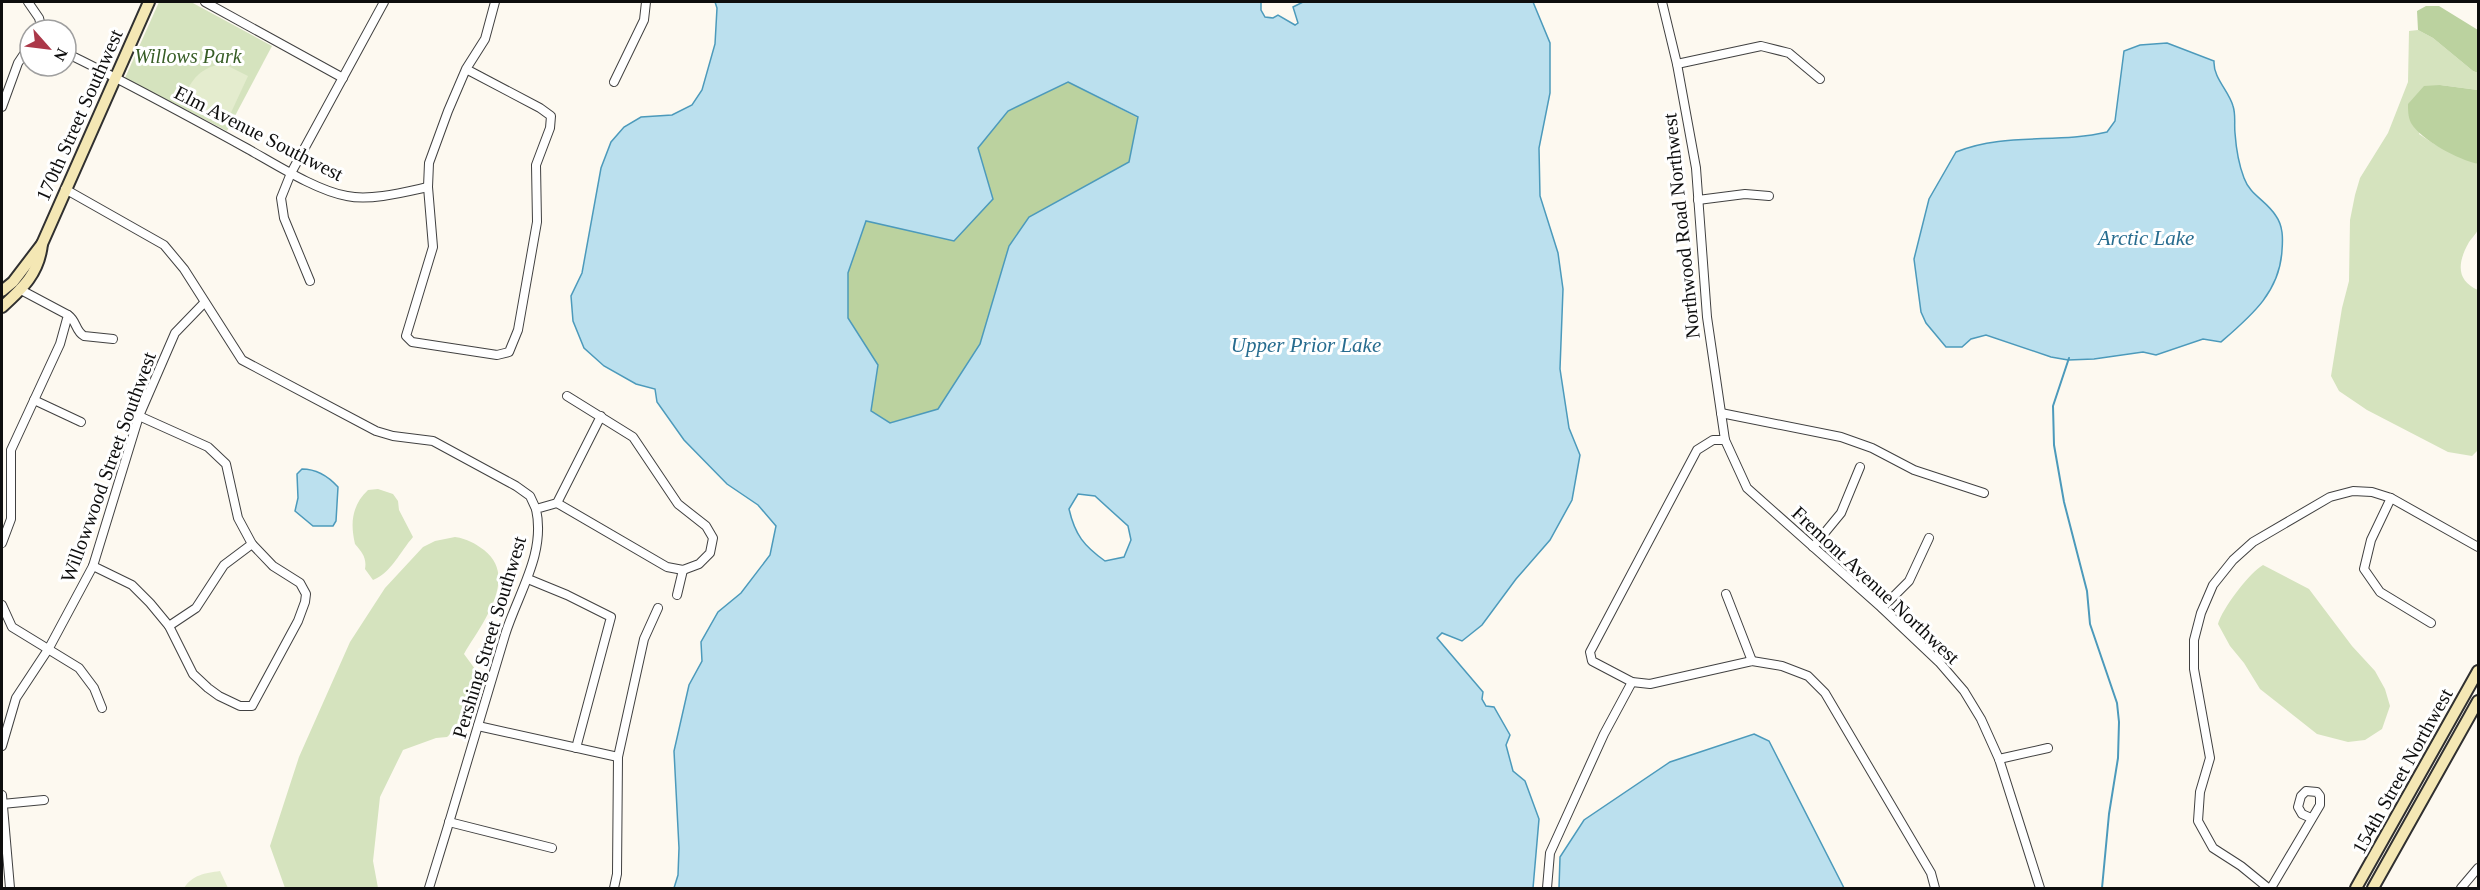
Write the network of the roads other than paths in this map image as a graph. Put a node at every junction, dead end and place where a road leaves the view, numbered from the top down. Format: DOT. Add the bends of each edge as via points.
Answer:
graph roads {
  1 [pos="28,2"];
  2 [pos="149,2"];
  3 [pos="205,2"];
  4 [pos="227,2"];
  5 [pos="384,2"];
  6 [pos="495,2"];
  7 [pos="646,2"];
  8 [pos="1662,2"];
  9 [pos="222,11"];
  10 [pos="39,18"];
  11 [pos="78,59"];
  12 [pos="18,63"];
  13 [pos="1677,64"];
  14 [pos="466,69"];
  15 [pos="116,77"];
  16 [pos="343,78"];
  17 [pos="1820,79"];
  18 [pos="614,82"];
  19 [pos="2,107"];
  20 [pos="291,173"];
  21 [pos="428,187"];
  22 [pos="65,189"];
  23 [pos="1769,196"];
  24 [pos="1698,200"];
  25 [pos="42,244"];
  26 [pos="310,281"];
  27 [pos="21,290"];
  28 [pos="2,291"];
  29 [pos="204,303"];
  30 [pos="2,307"];
  31 [pos="68,315"];
  32 [pos="113,339"];
  33 [pos="567,396"];
  34 [pos="34,400"];
  35 [pos="1721,413"];
  36 [pos="139,416"];
  37 [pos="601,416"];
  38 [pos="81,422"];
  39 [pos="1725,440"];
  40 [pos="1860,467"];
  41 [pos="1984,493"];
  42 [pos="2391,498"];
  43 [pos="557,503"];
  44 [pos="536,509"];
  45 [pos="1929,538"];
  46 [pos="2,543"];
  47 [pos="252,544"];
  48 [pos="1813,547"];
  49 [pos="2478,547"];
  50 [pos="93,566"];
  51 [pos="683,570"];
  52 [pos="528,579"];
  53 [pos="1726,594"];
  54 [pos="677,595"];
  55 [pos="2,606"];
  56 [pos="658,608"];
  57 [pos="1882,608"];
  58 [pos="2431,623"];
  59 [pos="169,626"];
  60 [pos="49,648"];
  61 [pos="1752,661"];
  62 [pos="2478,671"];
  63 [pos="1632,682"];
  64 [pos="2478,701"];
  65 [pos="102,708"];
  66 [pos="478,726"];
  67 [pos="2,747"];
  68 [pos="576,748"];
  69 [pos="2048,748"];
  70 [pos="618,757"];
  71 [pos="1999,759"];
  72 [pos="2,795"];
  73 [pos="44,800"];
  74 [pos="2,804"];
  75 [pos="2311,818"];
  76 [pos="449,822"];
  77 [pos="552,848"];
  78 [pos="2478,868"];
  79 [pos="10,888"];
  80 [pos="429,888"];
  81 [pos="614,888"];
  82 [pos="1547,888"];
  83 [pos="1935,888"];
  84 [pos="2040,888"];
  85 [pos="2270,888"];
  86 [pos="2356,888"];
  87 [pos="2373,888"];
  88 [pos="2461,888"];
  1 -- 10 [label="street"];
  2 -- 15 [label="street, 170th Street Southwest"];
  3 -- 9 [label="street"];
  4 -- 9 [label="street"];
  5 -- 16 [label="street"];
  6 -- 14 [label="street" via="485,39"];
  7 -- 18 [label="street" via="644,20"];
  8 -- 13 [label="street, Northwood Road Northwest"];
  9 -- 16 [label="street"];
  11 -- 15 [label="street, Elm Avenue Southwest"];
  12 -- 19 [label="street"];
  13 -- 17 [label="street" via="1761,46 1789,53"];
  13 -- 24 [label="street, Northwood Road Northwest"];
  14 -- 21 [label="street" via="429,163"];
  14 -- 21 [label="street" via="550,116 550,128 536,165 537,222 518,330 509,352 497,355 412,342 406,336 433,248"];
  15 -- 20 [label="street, Elm Avenue Southwest"];
  15 -- 22 [label="street, 170th Street Southwest"];
  16 -- 20 [label="street"];
  20 -- 21 [label="street, Elm Avenue Southwest" via="347,197"];
  20 -- 26 [label="street" via="281,198 284,218"];
  22 -- 25 [label="street, 170th Street Southwest"];
  22 -- 29 [label="street" via="164,245 184,268"];
  23 -- 24 [label="street" via="1745,194"];
  24 -- 35 [label="street, Northwood Road Northwest" via="1707,317"];
  25 -- 27 [label="street, 170th Street Southwest" via="40,262"];
  25 -- 28 [label="street, 170th Street Southwest"];
  27 -- 30 [label="street, 170th Street Southwest"];
  27 -- 31 [label="street"];
  29 -- 36 [label="street, Willowwood Street Southwest" via="175,333"];
  29 -- 44 [label="street" via="242,360 376,431 433,441 516,486 530,496"];
  31 -- 32 [label="street" via="84,336"];
  31 -- 34 [label="street" via="60,344"];
  33 -- 37 [label="street"];
  34 -- 38 [label="street"];
  34 -- 46 [label="street" via="11,450 10,519"];
  35 -- 39 [label="street, Fremont Avenue Northwest"];
  35 -- 41 [label="street" via="1841,437 1914,470"];
  36 -- 47 [label="street" via="208,447 226,464 238,518"];
  36 -- 50 [label="street, Willowwood Street Southwest"];
  37 -- 43 [label="street"];
  37 -- 51 [label="street" via="633,437 678,504 706,526 713,538 710,552 699,564"];
  39 -- 48 [label="street, Fremont Avenue Northwest" via="1747,488"];
  39 -- 63 [label="street" via="1713,440 1697,450 1590,652 1592,661"];
  40 -- 48 [label="street" via="1841,513"];
  42 -- 49 [label="street"];
  42 -- 58 [label="street" via="2371,540 2364,569 2380,592"];
  42 -- 85 [label="street" via="2363,491 2330,497 2253,542 2213,585 2201,613 2194,640 2194,669 2210,758 2200,792 2198,821 2213,848"];
  43 -- 44 [label="street"];
  43 -- 51 [label="street" via="667,567"];
  44 -- 52 [label="street, Pershing Street Southwest" via="538,537"];
  45 -- 57 [label="street" via="1909,581"];
  47 -- 59 [label="street" via="224,566 196,608"];
  47 -- 59 [label="street" via="273,566 300,583 306,594 298,621 252,706 240,706 219,696 193,674"];
  48 -- 57 [label="street, Fremont Avenue Northwest"];
  50 -- 59 [label="street" via="132,585"];
  50 -- 60 [label="street, Willowwood Street Southwest"];
  51 -- 54 [label="street"];
  52 -- 66 [label="street, Pershing Street Southwest" via="507,631"];
  52 -- 68 [label="street" via="611,617"];
  53 -- 61 [label="street"];
  55 -- 60 [label="street" via="12,627"];
  56 -- 70 [label="street" via="644,639"];
  57 -- 71 [label="street, Fremont Avenue Northwest" via="1964,691"];
  60 -- 65 [label="street" via="79,668 94,688"];
  60 -- 67 [label="street, Willowwood Street Southwest" via="16,698"];
  61 -- 63 [label="street" via="1650,684"];
  61 -- 83 [label="street" via="1808,676 1825,693 1931,873"];
  62 -- 86 [label="street, 154th Street Northwest"];
  63 -- 82 [label="street" via="1550,853"];
  64 -- 87 [label="street, 154th Street Northwest"];
  66 -- 68 [label="street"];
  66 -- 76 [label="street, Pershing Street Southwest"];
  68 -- 70 [label="street"];
  69 -- 71 [label="street"];
  70 -- 81 [label="street"];
  71 -- 84 [label="street, Fremont Avenue Northwest"];
  72 -- 74 [label="street"];
  73 -- 74 [label="street"];
  74 -- 79 [label="street"];
  75 -- 85 [label="street"];
  76 -- 77 [label="street"];
  76 -- 80 [label="street, Pershing Street Southwest"];
  78 -- 88 [label="street"];
}
